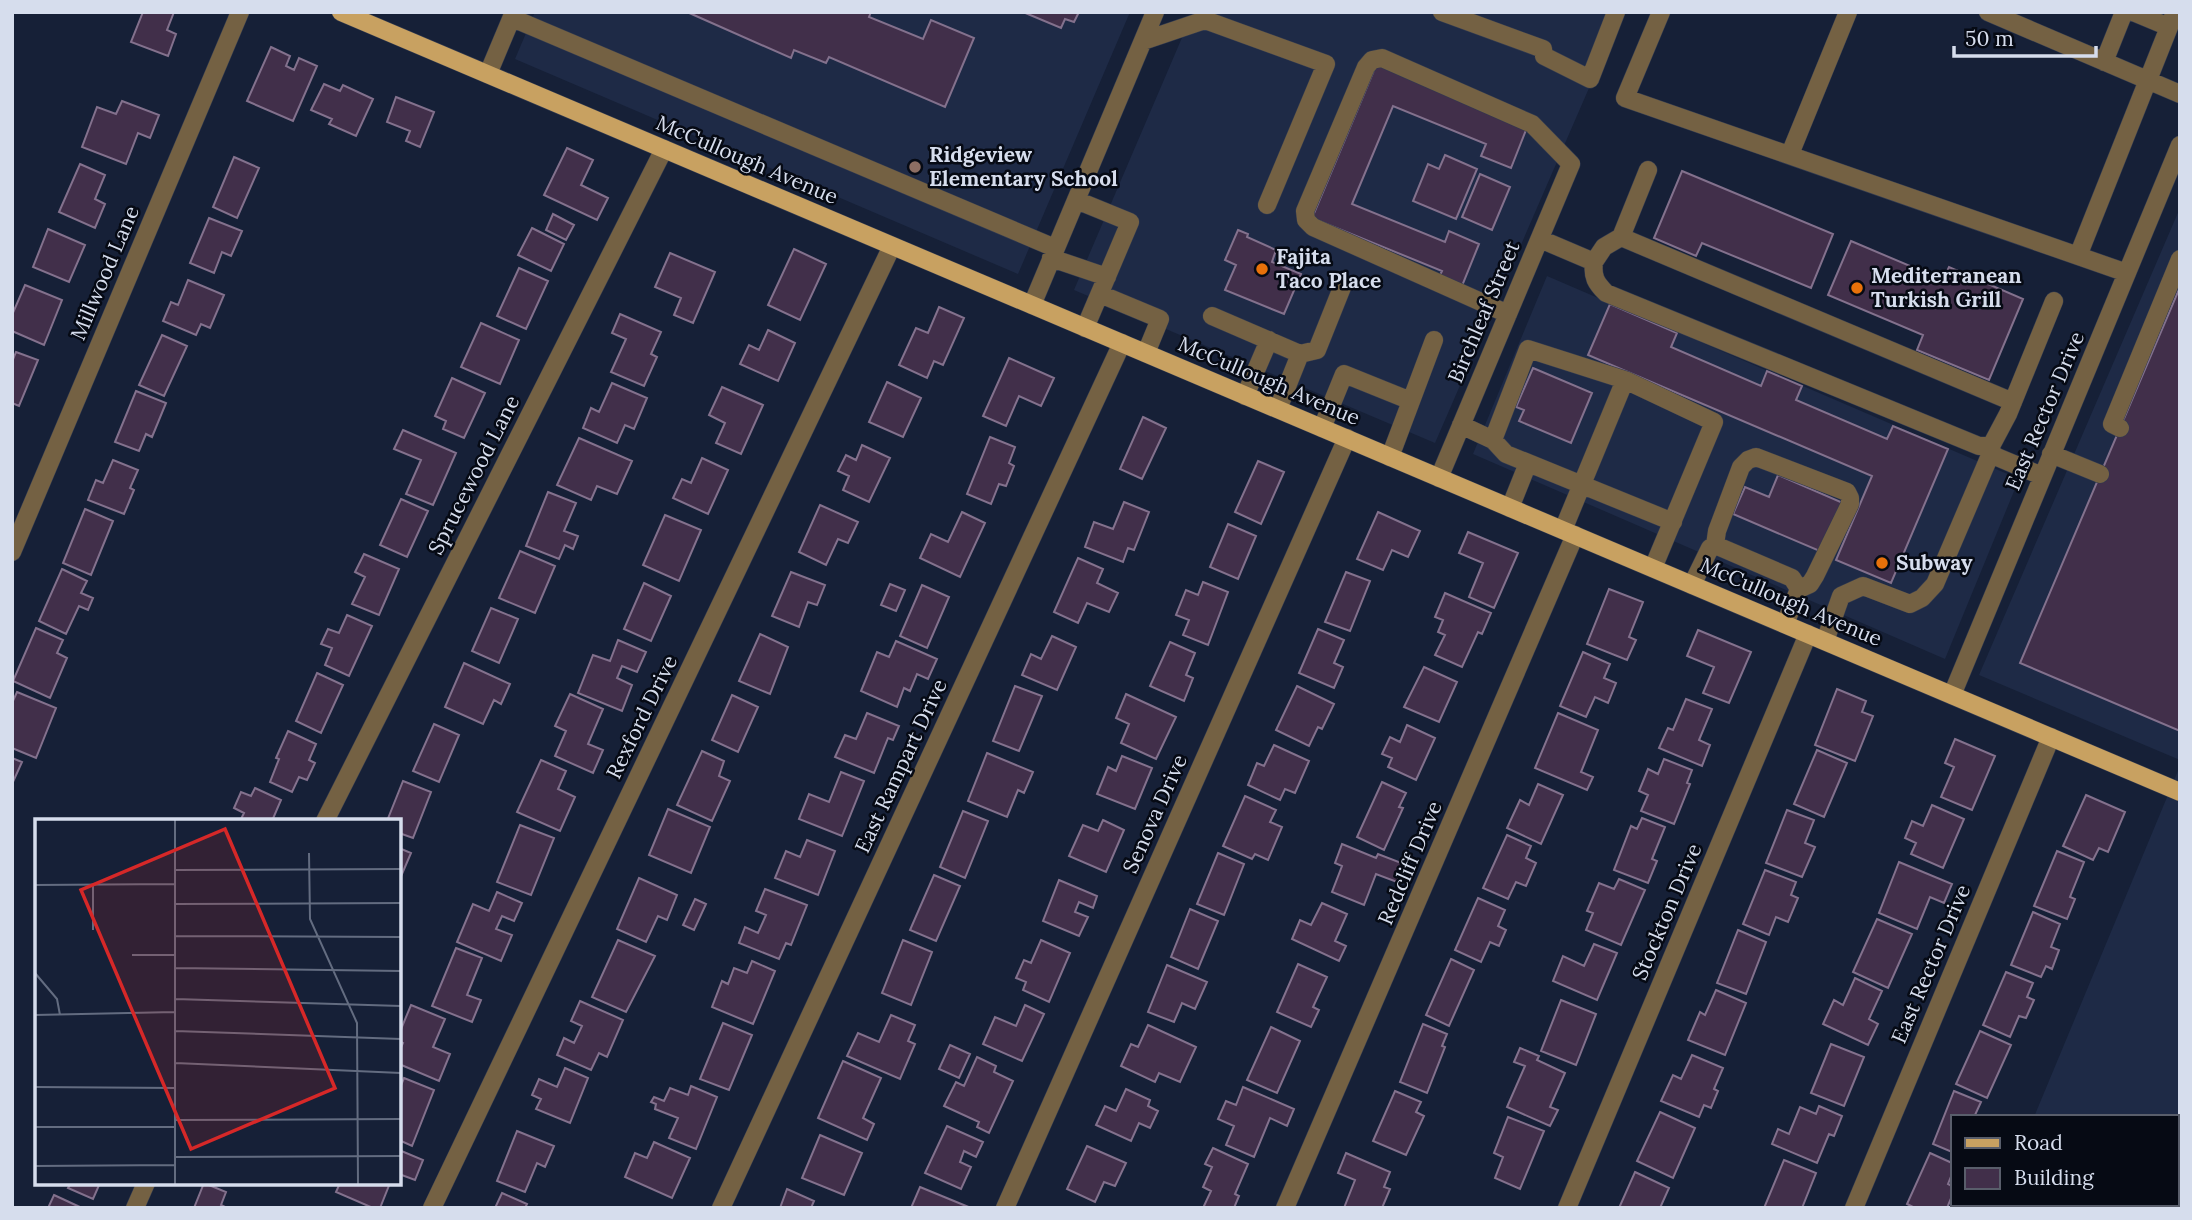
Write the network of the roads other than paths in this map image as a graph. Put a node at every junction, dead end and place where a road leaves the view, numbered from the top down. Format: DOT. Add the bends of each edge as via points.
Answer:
graph roads {
  1 [pos="240,12"];
  2 [pos="341,12"];
  3 [pos="1155,12"];
  4 [pos="1442,12"];
  5 [pos="1616,12"];
  6 [pos="1661,12"];
  7 [pos="1848,12"];
  8 [pos="1988,12"];
  9 [pos="2124,12"];
  10 [pos="2133,12"];
  11 [pos="513,15"];
  12 [pos="2172,20"];
  13 [pos="1143,41"];
  14 [pos="2104,62"];
  15 [pos="488,74"];
  16 [pos="2148,81"];
  17 [pos="2180,94"];
  18 [pos="2180,145"];
  19 [pos="664,149"];
  20 [pos="1790,154"];
  21 [pos="1648,170"];
  22 [pos="1076,200"];
  23 [pos="1267,205"];
  24 [pos="1620,237"];
  25 [pos="1540,239"];
  26 [pos="892,246"];
  27 [pos="1053,253"];
  28 [pos="2078,256"];
  29 [pos="2180,259"];
  30 [pos="1594,262"];
  31 [pos="2127,273"];
  32 [pos="1343,285"];
  33 [pos="1103,286"];
  34 [pos="2054,301"];
  35 [pos="1032,305"];
  36 [pos="1508,314"];
  37 [pos="1212,316"];
  38 [pos="1085,328"];
  39 [pos="1269,340"];
  40 [pos="1434,340"];
  41 [pos="1122,343"];
  42 [pos="1146,354"];
  43 [pos="1300,354"];
  44 [pos="1625,380"];
  45 [pos="1245,396"];
  46 [pos="1411,401"];
  47 [pos="2013,402"];
  48 [pos="1278,409"];
  49 [pos="1461,425"];
  50 [pos="1322,428"];
  51 [pos="2120,428"];
  52 [pos="1347,438"];
  53 [pos="1493,440"];
  54 [pos="1991,449"];
  55 [pos="2051,454"];
  56 [pos="1390,457"];
  57 [pos="1528,463"];
  58 [pos="2100,474"];
  59 [pos="2042,476"];
  60 [pos="1439,478"];
  61 [pos="1582,485"];
  62 [pos="1510,508"];
  63 [pos="1673,522"];
  64 [pos="1569,533"];
  65 [pos="1715,545"];
  66 [pos="12,552"];
  67 [pos="1653,568"];
  68 [pos="1692,585"];
  69 [pos="1799,589"];
  70 [pos="1785,624"];
  71 [pos="1816,638"];
  72 [pos="1952,695"];
  73 [pos="2050,737"];
  74 [pos="2180,792"];
  75 [pos="326,819"];
  76 [pos="145,1185"];
  77 [pos="135,1208"];
  78 [pos="432,1208"];
  79 [pos="721,1208"];
  80 [pos="1005,1208"];
  81 [pos="1285,1208"];
  82 [pos="1567,1208"];
  83 [pos="1854,1208"];
  1 -- 66 [label="street, Millwood Lane"];
  2 -- 15 [label="main road, McCullough Avenue"];
  3 -- 13 [label="street"];
  4 -- 5 [label="street" via="1543,49 1544,56 1590,79"];
  6 -- 20 [label="street" via="1625,98"];
  7 -- 20 [label="street"];
  8 -- 14 [label="street"];
  9 -- 14 [label="street"];
  10 -- 12 [label="street"];
  11 -- 15 [label="street"];
  11 -- 27 [label="street"];
  12 -- 16 [label="street"];
  13 -- 22 [label="street"];
  13 -- 23 [label="street" via="1205,20 1326,64"];
  14 -- 16 [label="street"];
  15 -- 19 [label="main road, McCullough Avenue"];
  16 -- 17 [label="street"];
  16 -- 28 [label="street"];
  18 -- 31 [label="street, East Rector Drive"];
  19 -- 26 [label="main road, McCullough Avenue"];
  19 -- 75 [label="street, Sprucewood Lane"];
  20 -- 28 [label="street"];
  21 -- 24 [label="street"];
  22 -- 27 [label="street"];
  22 -- 33 [label="street" via="1130,222"];
  24 -- 30 [label="street" via="1604,247"];
  24 -- 47 [label="street"];
  25 -- 30 [label="street"];
  25 -- 36 [label="street, Birchleaf Street"];
  25 -- 36 [label="street, Birchleaf Street" via="1571,164 1532,124 1382,58 1372,60 1305,211 1306,220"];
  26 -- 35 [label="main road, McCullough Avenue"];
  26 -- 78 [label="street, Rexford Drive"];
  27 -- 33 [label="street"];
  27 -- 35 [label="street"];
  28 -- 31 [label="street"];
  29 -- 51 [label="street" via="2112,424"];
  30 -- 54 [label="street" via="1595,282 1606,293"];
  31 -- 55 [label="street, East Rector Drive"];
  32 -- 43 [label="street" via="1317,349"];
  33 -- 38 [label="street"];
  33 -- 42 [label="street" via="1160,319"];
  34 -- 47 [label="street"];
  35 -- 38 [label="main road, McCullough Avenue"];
  36 -- 49 [label="street, Birchleaf Street"];
  37 -- 39 [label="street"];
  38 -- 41 [label="main road, McCullough Avenue"];
  39 -- 43 [label="street"];
  39 -- 45 [label="street"];
  40 -- 46 [label="street"];
  41 -- 42 [label="main road, McCullough Avenue"];
  41 -- 79 [label="street, East Rampart Drive"];
  42 -- 45 [label="main road, McCullough Avenue"];
  43 -- 48 [label="street"];
  44 -- 53 [label="street" via="1528,349"];
  44 -- 61 [label="street, Redcliff Drive"];
  44 -- 63 [label="street" via="1714,422"];
  45 -- 48 [label="main road, McCullough Avenue"];
  46 -- 50 [label="street" via="1345,374"];
  46 -- 56 [label="street"];
  47 -- 54 [label="street"];
  48 -- 50 [label="main road, McCullough Avenue"];
  49 -- 53 [label="street"];
  49 -- 60 [label="street, Birchleaf Street"];
  50 -- 52 [label="main road, McCullough Avenue"];
  52 -- 56 [label="main road, McCullough Avenue"];
  52 -- 80 [label="street, Senova Drive"];
  53 -- 57 [label="street" via="1506,454"];
  54 -- 59 [label="street"];
  54 -- 71 [label="street, Stockton Drive" via="1935,584 1910,604 1863,586 1854,589 1841,596"];
  55 -- 58 [label="street"];
  55 -- 59 [label="street, East Rector Drive"];
  56 -- 60 [label="main road, McCullough Avenue"];
  57 -- 61 [label="street"];
  57 -- 62 [label="street"];
  59 -- 72 [label="street, East Rector Drive"];
  60 -- 62 [label="main road, McCullough Avenue"];
  61 -- 63 [label="street"];
  61 -- 64 [label="street, Redcliff Drive"];
  62 -- 64 [label="main road, McCullough Avenue"];
  63 -- 67 [label="street"];
  64 -- 67 [label="main road, McCullough Avenue"];
  64 -- 81 [label="street, Redcliff Drive"];
  65 -- 68 [label="street"];
  65 -- 69 [label="street" via="1792,578"];
  65 -- 69 [label="street" via="1741,467 1748,460 1756,457 1847,492 1850,505 1822,564 1810,584"];
  67 -- 68 [label="main road, McCullough Avenue"];
  68 -- 70 [label="main road, McCullough Avenue"];
  69 -- 70 [label="street"];
  70 -- 71 [label="main road, McCullough Avenue"];
  71 -- 72 [label="main road, McCullough Avenue"];
  71 -- 82 [label="street, Stockton Drive"];
  72 -- 73 [label="main road, McCullough Avenue"];
  73 -- 74 [label="main road, McCullough Avenue"];
  73 -- 83 [label="street, East Rector Drive"];
  76 -- 77 [label="street"];
}
